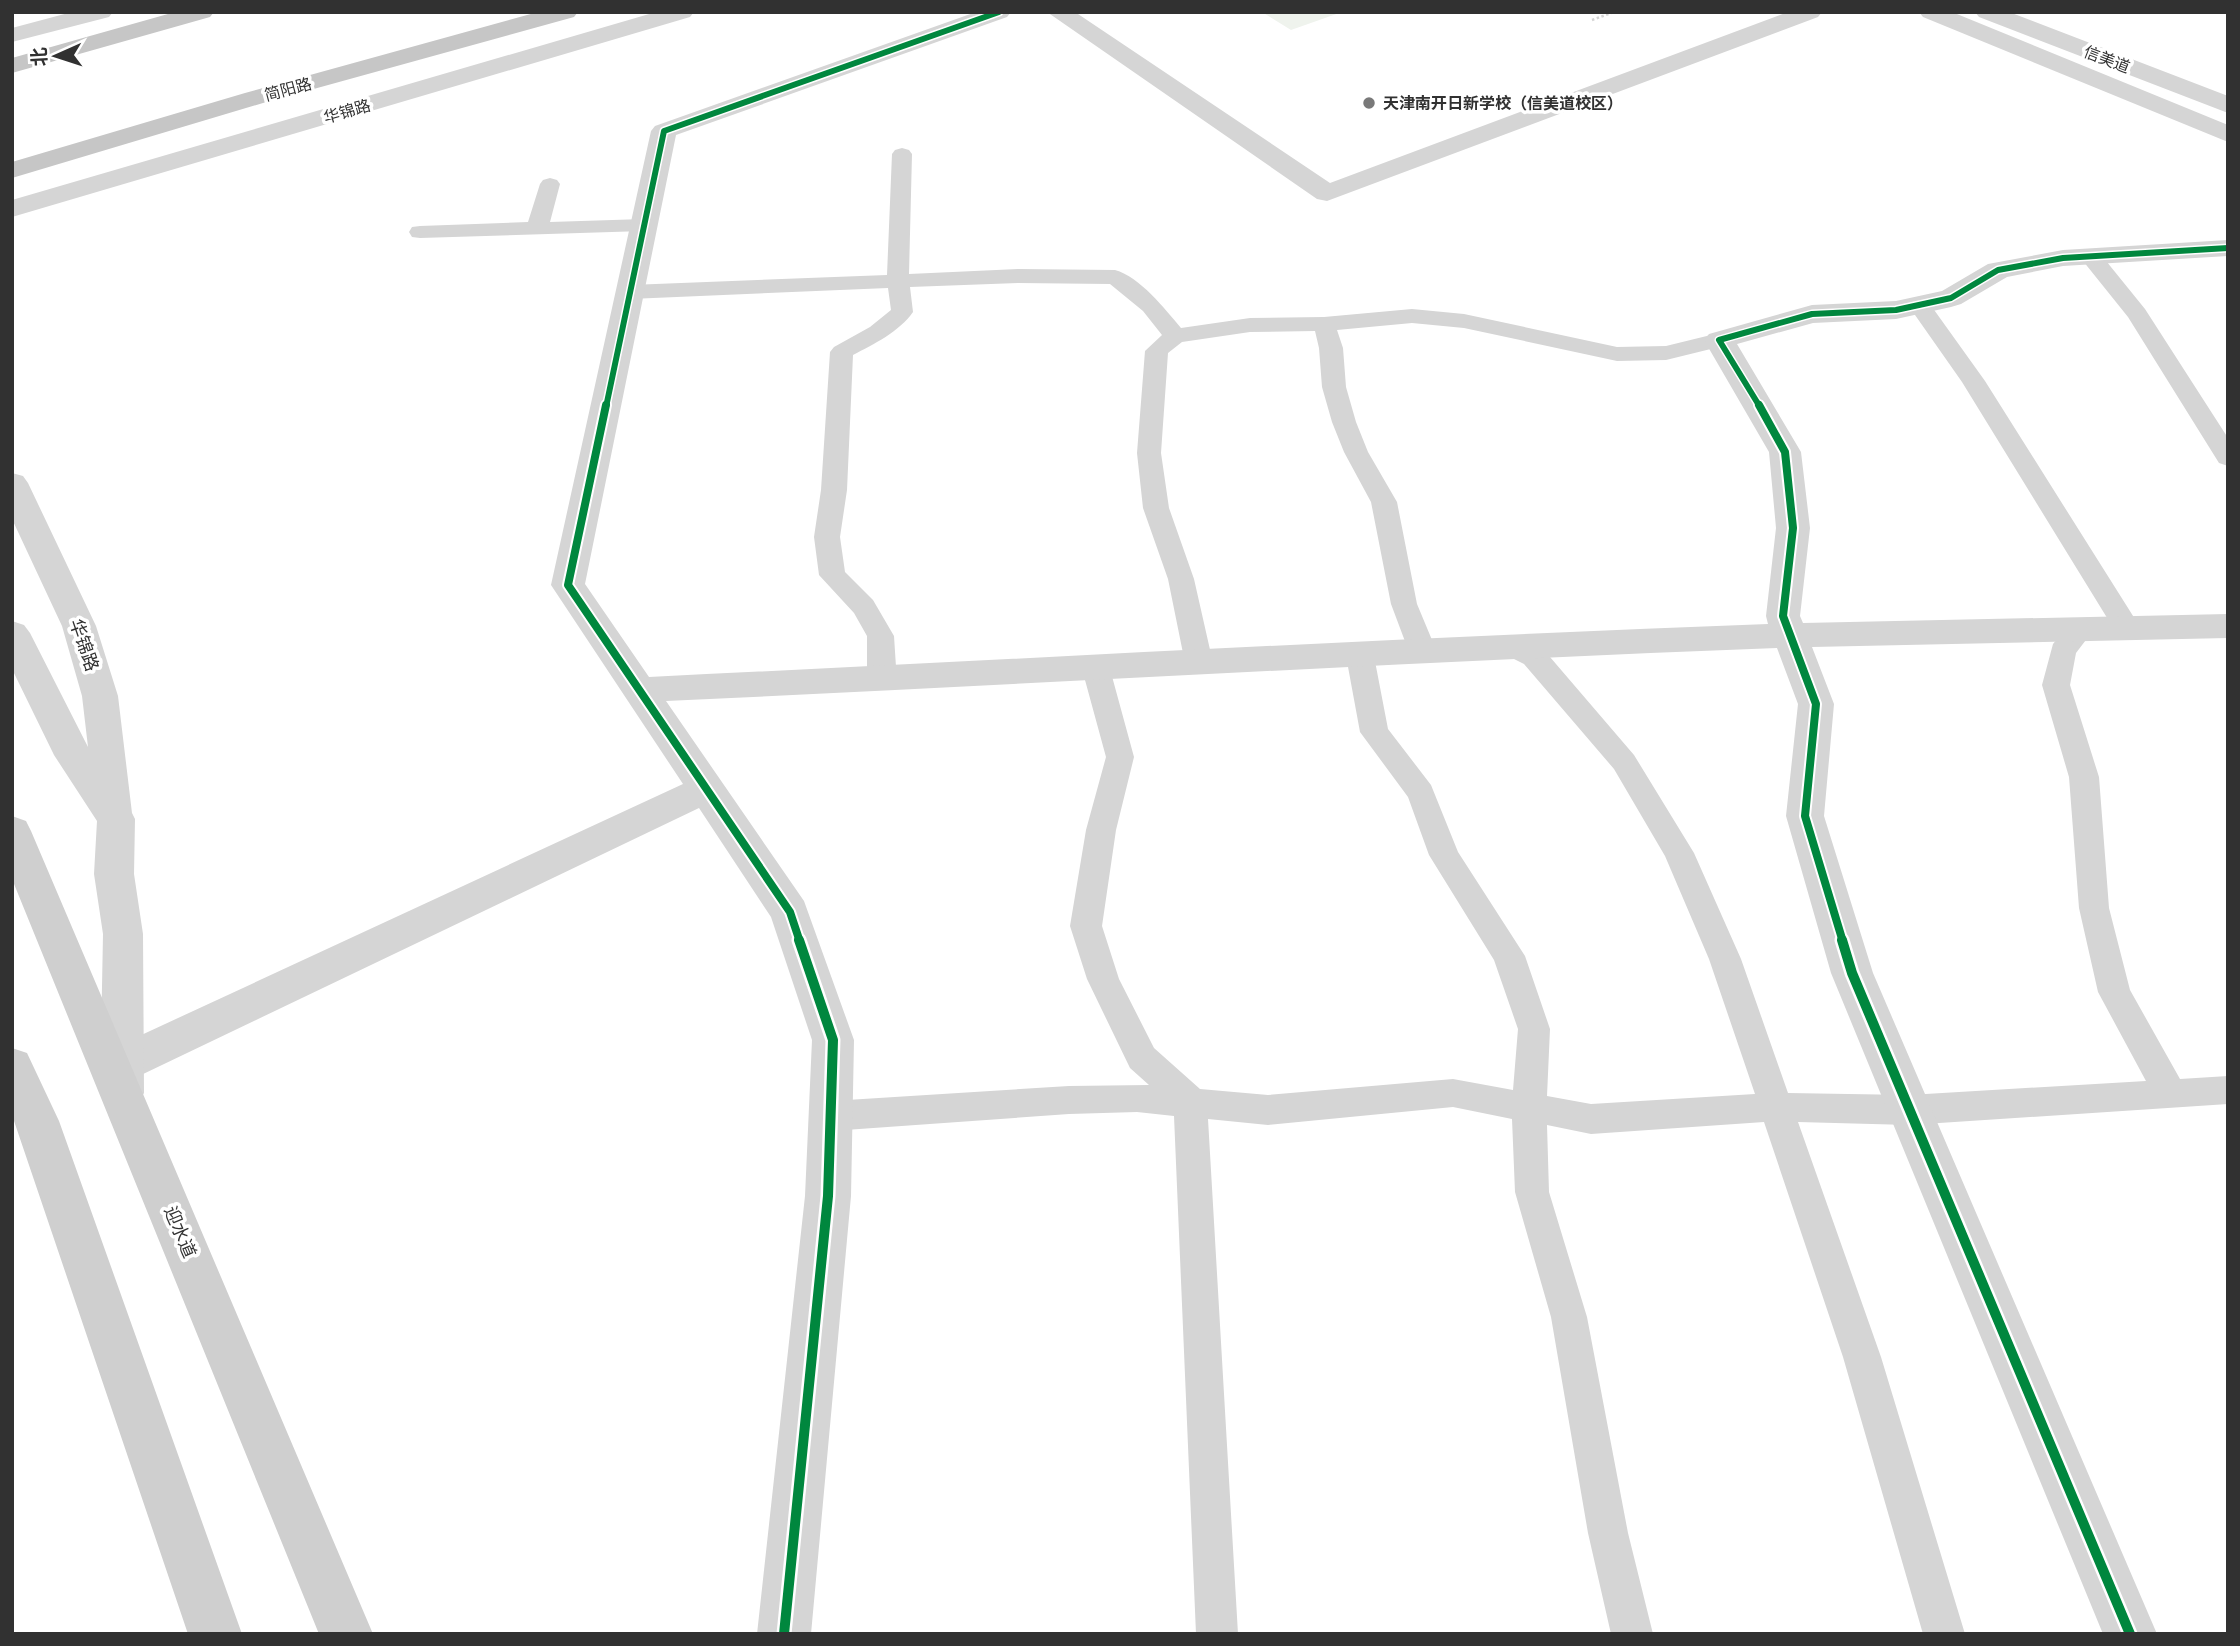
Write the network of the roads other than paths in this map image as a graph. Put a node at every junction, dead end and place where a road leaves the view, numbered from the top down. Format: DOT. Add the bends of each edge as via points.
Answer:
graph roads {
  1 [pos="101,12"];
  2 [pos="202,12"];
  3 [pos="566,12"];
  4 [pos="682,12"];
  5 [pos="999,12"];
  6 [pos="1059,12"];
  7 [pos="1810,12"];
  8 [pos="1931,12"];
  9 [pos="1987,12"];
  10 [pos="2034,12"];
  11 [pos="12,35"];
  12 [pos="12,66"];
  13 [pos="2228,86"];
  14 [pos="2228,105"];
  15 [pos="2228,134"];
  16 [pos="902,154"];
  17 [pos="12,170"];
  18 [pos="550,184"];
  19 [pos="12,209"];
  20 [pos="644,225"];
  21 [pos="537,228"];
  22 [pos="420,232"];
  23 [pos="2228,248"];
  24 [pos="2090,256"];
  25 [pos="898,281"];
  26 [pos="630,292"];
  27 [pos="1919,305"];
  28 [pos="1324,324"];
  29 [pos="1175,336"];
  30 [pos="1719,340"];
  31 [pos="2228,458"];
  32 [pos="12,483"];
  33 [pos="2228,626"];
  34 [pos="2127,627"];
  35 [pos="2082,628"];
  36 [pos="12,632"];
  37 [pos="1790,635"];
  38 [pos="1512,646"];
  39 [pos="1423,652"];
  40 [pos="1360,656"];
  41 [pos="1199,663"];
  42 [pos="1096,669"];
  43 [pos="881,680"];
  44 [pos="639,690"];
  45 [pos="706,789"];
  46 [pos="116,819"];
  47 [pos="12,831"];
  48 [pos="12,1066"];
  49 [pos="123,1078"];
  50 [pos="2228,1090"];
  51 [pos="2171,1094"];
  52 [pos="1190,1101"];
  53 [pos="1775,1107"];
  54 [pos="25,1108"];
  55 [pos="1529,1109"];
  56 [pos="1909,1110"];
  57 [pos="831,1116"];
  58 [pos="215,1634"];
  59 [pos="346,1634"];
  60 [pos="784,1634"];
  61 [pos="1217,1634"];
  62 [pos="1632,1634"];
  63 [pos="1944,1634"];
  64 [pos="2130,1634"];
  1 -- 11 [label="street"];
  2 -- 12 [label="highway"];
  3 -- 17 [label="highway, 简阳路"];
  4 -- 19 [label="street, 华锦路"];
  5 -- 20 [label="street" via="664,131"];
  6 -- 7 [label="street" via="1327,193"];
  8 -- 15 [label="street"];
  9 -- 14 [label="street, 信美道"];
  10 -- 13 [label="street, 信美道"];
  16 -- 25 [label="lane"];
  18 -- 21 [label="lane"];
  20 -- 21 [label="lane"];
  20 -- 26 [label="street"];
  21 -- 22 [label="lane"];
  23 -- 24 [label="street"];
  24 -- 27 [label="street" via="1998,270 1951,298"];
  24 -- 31 [label="lane" via="2137,314"];
  25 -- 26 [label="lane"];
  25 -- 29 [label="lane" via="1115,277 1151,306"];
  25 -- 43 [label="lane" via="902,312 842,352 827,537 832,575 870,616 882,643"];
  26 -- 44 [label="street" via="568,585"];
  27 -- 30 [label="street" via="1812,314"];
  27 -- 34 [label="lane" via="1973,381"];
  28 -- 29 [label="lane" via="1250,325"];
  28 -- 30 [label="lane" via="1412,316 1464,321 1617,354 1666,354"];
  28 -- 39 [label="lane" via="1344,422 1384,502 1404,604"];
  29 -- 41 [label="lane" via="1157,351 1149,453 1156,508 1181,579"];
  30 -- 37 [label="street" via="1785,452 1793,528 1783,616"];
  32 -- 46 [label="street, 华锦路" via="82,638 100,696"];
  33 -- 34 [label="street"];
  34 -- 35 [label="street"];
  35 -- 37 [label="street"];
  35 -- 51 [label="lane" via="2063,652 2056,685 2084,777 2094,908 2113,992"];
  36 -- 46 [label="street" via="73,755"];
  37 -- 38 [label="street"];
  37 -- 56 [label="street" via="1816,704 1805,816 1852,974"];
  38 -- 39 [label="street"];
  38 -- 53 [label="lane" via="1534,657 1624,762 1679,853 1725,959"];
  39 -- 40 [label="street"];
  40 -- 41 [label="street"];
  40 -- 55 [label="lane" via="1374,732 1422,793 1444,855 1509,956 1534,1029"];
  41 -- 42 [label="street"];
  42 -- 43 [label="street"];
  42 -- 52 [label="lane" via="1120,757 1101,830 1086,926 1103,979 1142,1058"];
  43 -- 44 [label="street"];
  44 -- 45 [label="street"];
  45 -- 49 [label="street"];
  45 -- 57 [label="street" via="790,912 833,1040"];
  46 -- 49 [label="street, 华锦路"];
  47 -- 49 [label="main road, 迎水道"];
  48 -- 54 [label="main road"];
  49 -- 59 [label="main road, 迎水道"];
  50 -- 51 [label="lane"];
  51 -- 56 [label="lane"];
  52 -- 55 [label="lane" via="1268,1110 1453,1093"];
  52 -- 57 [label="lane" via="1069,1100"];
  52 -- 61 [label="lane"];
  53 -- 55 [label="lane" via="1591,1119"];
  53 -- 56 [label="lane"];
  53 -- 63 [label="lane" via="1862,1357"];
  54 -- 58 [label="main road"];
  55 -- 62 [label="lane" via="1532,1192 1569,1317 1608,1533"];
  56 -- 64 [label="street"];
  57 -- 60 [label="street" via="828,1196"];
}
